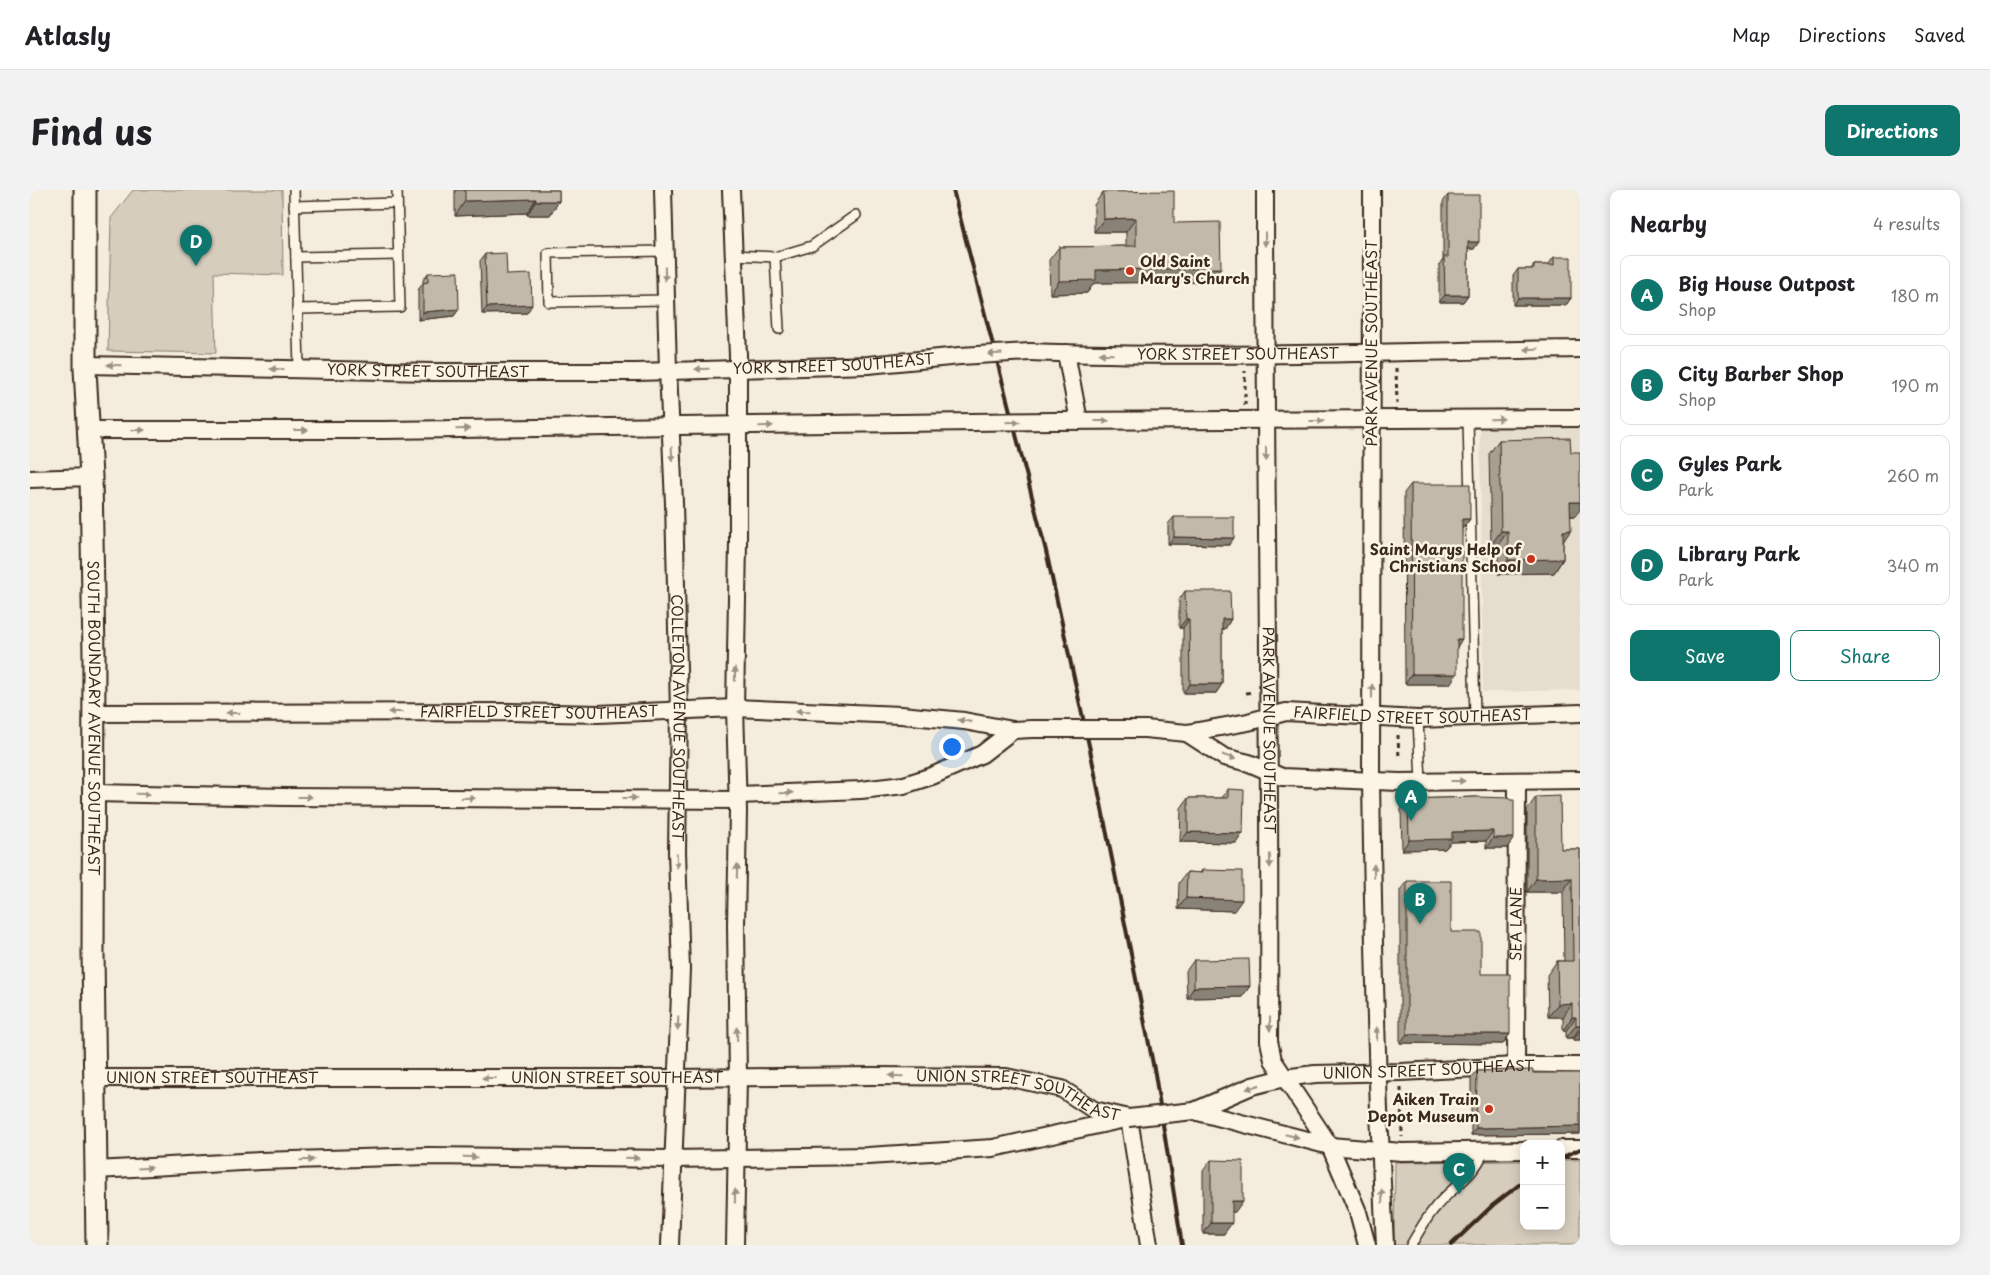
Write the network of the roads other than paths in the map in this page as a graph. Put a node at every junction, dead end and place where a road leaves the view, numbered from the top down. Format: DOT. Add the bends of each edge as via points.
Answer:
graph roads {
  1 [pos="85,190"];
  2 [pos="294,190"];
  3 [pos="397,190"];
  4 [pos="663,190"];
  5 [pos="731,190"];
  6 [pos="1265,190"];
  7 [pos="1372,190"];
  8 [pos="397,203"];
  9 [pos="294,206"];
  10 [pos="856,215"];
  11 [pos="664,251"];
  12 [pos="398,255"];
  13 [pos="733,255"];
  14 [pos="775,256"];
  15 [pos="296,257"];
  16 [pos="666,300"];
  17 [pos="297,310"];
  18 [pos="779,329"];
  19 [pos="1580,349"];
  20 [pos="1373,351"];
  21 [pos="1066,353"];
  22 [pos="1265,355"];
  23 [pos="86,365"];
  24 [pos="738,368"];
  25 [pos="299,369"];
  26 [pos="668,370"];
  27 [pos="1580,418"];
  28 [pos="1468,419"];
  29 [pos="1372,420"];
  30 [pos="1078,421"];
  31 [pos="1266,421"];
  32 [pos="738,426"];
  33 [pos="670,427"];
  34 [pos="90,430"];
  35 [pos="91,477"];
  36 [pos="30,479"];
  37 [pos="735,708"];
  38 [pos="679,711"];
  39 [pos="94,713"];
  40 [pos="1580,713"];
  41 [pos="1268,716"];
  42 [pos="1372,717"];
  43 [pos="1475,717"];
  44 [pos="1418,719"];
  45 [pos="1013,730"];
  46 [pos="1187,733"];
  47 [pos="1269,773"];
  48 [pos="1371,780"];
  49 [pos="1580,780"];
  50 [pos="1517,781"];
  51 [pos="1421,782"];
  52 [pos="94,793"];
  53 [pos="738,797"];
  54 [pos="678,800"];
  55 [pos="1516,1066"];
  56 [pos="1580,1066"];
  57 [pos="1378,1072"];
  58 [pos="738,1077"];
  59 [pos="96,1078"];
  60 [pos="675,1078"];
  61 [pos="1284,1078"];
  62 [pos="1194,1110"];
  63 [pos="1130,1118"];
  64 [pos="1330,1146"];
  65 [pos="1580,1149"];
  66 [pos="1520,1150"];
  67 [pos="1565,1150"];
  68 [pos="1484,1151"];
  69 [pos="1380,1152"];
  70 [pos="736,1157"];
  71 [pos="672,1159"];
  72 [pos="96,1170"];
  73 [pos="96,1245"];
  74 [pos="670,1245"];
  75 [pos="735,1245"];
  76 [pos="1149,1245"];
  77 [pos="1367,1245"];
  78 [pos="1385,1245"];
  79 [pos="1411,1245"];
  1 -- 23 [label="street, SOUTH BOUNDARY AVENUE SOUTHEAST"];
  2 -- 9 [label="lane"];
  3 -- 8 [label="lane"];
  4 -- 11 [label="street, COLLETON AVENUE SOUTHEAST"];
  5 -- 13 [label="street"];
  6 -- 22 [label="street, PARK AVENUE SOUTHEAST, one-way"];
  7 -- 20 [label="street, PARK AVENUE SOUTHEAST"];
  8 -- 9 [label="lane"];
  8 -- 12 [label="lane"];
  9 -- 15 [label="lane"];
  10 -- 14 [label="lane" via="812,246"];
  11 -- 16 [label="street, COLLETON AVENUE SOUTHEAST, one-way"];
  11 -- 16 [label="lane" via="548,254 550,302"];
  12 -- 15 [label="lane"];
  12 -- 17 [label="lane" via="400,307"];
  13 -- 14 [label="lane"];
  13 -- 24 [label="street"];
  14 -- 18 [label="lane"];
  15 -- 17 [label="lane"];
  16 -- 26 [label="street, COLLETON AVENUE SOUTHEAST"];
  17 -- 25 [label="lane"];
  19 -- 20 [label="street, YORK STREET SOUTHEAST, one-way"];
  20 -- 22 [label="street, YORK STREET SOUTHEAST"];
  20 -- 29 [label="street, PARK AVENUE SOUTHEAST"];
  22 -- 21 [label="street, YORK STREET SOUTHEAST, one-way"];
  21 -- 24 [label="street, YORK STREET SOUTHEAST, one-way, bridge" via="960,356 868,365"];
  21 -- 30 [label="street"];
  22 -- 31 [label="street, PARK AVENUE SOUTHEAST"];
  25 -- 23 [label="street, YORK STREET SOUTHEAST, one-way"];
  23 -- 34 [label="street, SOUTH BOUNDARY AVENUE SOUTHEAST"];
  24 -- 26 [label="street, YORK STREET SOUTHEAST, one-way"];
  24 -- 32 [label="street"];
  25 -- 26 [label="street, YORK STREET SOUTHEAST" via="433,372"];
  26 -- 33 [label="street, COLLETON AVENUE SOUTHEAST"];
  28 -- 27 [label="street, one-way"];
  28 -- 29 [label="street"];
  28 -- 43 [label="lane"];
  31 -- 29 [label="street, one-way"];
  42 -- 29 [label="street, PARK AVENUE SOUTHEAST, one-way"];
  30 -- 31 [label="street, one-way"];
  32 -- 30 [label="street, one-way, bridge"];
  31 -- 41 [label="street, PARK AVENUE SOUTHEAST, one-way"];
  32 -- 33 [label="street"];
  37 -- 32 [label="street, one-way"];
  34 -- 33 [label="street, one-way"];
  33 -- 38 [label="street, COLLETON AVENUE SOUTHEAST, one-way"];
  34 -- 35 [label="street, SOUTH BOUNDARY AVENUE SOUTHEAST"];
  35 -- 36 [label="street"];
  35 -- 39 [label="street, SOUTH BOUNDARY AVENUE SOUTHEAST"];
  37 -- 38 [label="street, FAIRFIELD STREET SOUTHEAST"];
  45 -- 37 [label="street, FAIRFIELD STREET SOUTHEAST, one-way" via="901,715"];
  37 -- 53 [label="street"];
  38 -- 39 [label="street, FAIRFIELD STREET SOUTHEAST, one-way" via="598,714"];
  38 -- 54 [label="street, COLLETON AVENUE SOUTHEAST"];
  39 -- 52 [label="street, SOUTH BOUNDARY AVENUE SOUTHEAST"];
  40 -- 43 [label="street, FAIRFIELD STREET SOUTHEAST"];
  41 -- 42 [label="street, FAIRFIELD STREET SOUTHEAST" via="1286,712"];
  41 -- 46 [label="street, FAIRFIELD STREET SOUTHEAST"];
  41 -- 47 [label="street, PARK AVENUE SOUTHEAST"];
  42 -- 44 [label="street, FAIRFIELD STREET SOUTHEAST"];
  42 -- 48 [label="street, PARK AVENUE SOUTHEAST"];
  43 -- 44 [label="street, FAIRFIELD STREET SOUTHEAST"];
  44 -- 51 [label="lane"];
  45 -- 46 [label="street, FAIRFIELD STREET SOUTHEAST, bridge" via="1145,729"];
  53 -- 45 [label="street, one-way" via="904,785 982,754"];
  46 -- 47 [label="street, FAIRFIELD STREET SOUTHEAST, one-way" via="1224,757"];
  47 -- 48 [label="street, FAIRFIELD STREET SOUTHEAST" via="1282,777"];
  47 -- 61 [label="street, PARK AVENUE SOUTHEAST, one-way" via="1270,1041 1273,1060"];
  48 -- 51 [label="street, FAIRFIELD STREET SOUTHEAST"];
  57 -- 48 [label="street, PARK AVENUE SOUTHEAST, one-way"];
  49 -- 50 [label="street, FAIRFIELD STREET SOUTHEAST"];
  51 -- 50 [label="street, FAIRFIELD STREET SOUTHEAST, one-way"];
  50 -- 55 [label="street, SEA LANE"];
  52 -- 54 [label="street, one-way"];
  52 -- 59 [label="street, SOUTH BOUNDARY AVENUE SOUTHEAST"];
  53 -- 54 [label="street"];
  58 -- 53 [label="street, one-way"];
  54 -- 60 [label="street, COLLETON AVENUE SOUTHEAST, one-way" via="680,969"];
  55 -- 56 [label="street, UNION STREET SOUTHEAST"];
  55 -- 57 [label="street, UNION STREET SOUTHEAST"];
  57 -- 61 [label="street, UNION STREET SOUTHEAST"];
  57 -- 69 [label="street, PARK AVENUE SOUTHEAST"];
  58 -- 60 [label="street, UNION STREET SOUTHEAST"];
  63 -- 58 [label="street, UNION STREET SOUTHEAST, one-way" via="1094,1110 1062,1089 1006,1077"];
  58 -- 70 [label="street"];
  60 -- 59 [label="street, UNION STREET SOUTHEAST, one-way"];
  59 -- 72 [label="street, SOUTH BOUNDARY AVENUE SOUTHEAST"];
  60 -- 71 [label="street, COLLETON AVENUE SOUTHEAST"];
  61 -- 62 [label="street, UNION STREET SOUTHEAST, one-way" via="1252,1086"];
  61 -- 64 [label="street, PARK AVENUE SOUTHEAST"];
  62 -- 63 [label="street, UNION STREET SOUTHEAST, bridge"];
  62 -- 64 [label="street, UNION STREET SOUTHEAST, one-way"];
  63 -- 70 [label="street, UNION STREET SOUTHEAST" via="993,1148 868,1156"];
  63 -- 76 [label="street"];
  64 -- 69 [label="street, UNION STREET SOUTHEAST"];
  64 -- 77 [label="street, PARK AVENUE SOUTHEAST" via="1358,1212"];
  65 -- 67 [label="street"];
  66 -- 68 [label="street, UNION STREET SOUTHEAST"];
  68 -- 69 [label="street, UNION STREET SOUTHEAST"];
  68 -- 79 [label="lane" via="1480,1163 1433,1209"];
  78 -- 69 [label="street, PARK AVENUE SOUTHEAST, one-way"];
  70 -- 71 [label="street, UNION STREET SOUTHEAST"];
  75 -- 70 [label="street, one-way"];
  72 -- 71 [label="street, UNION STREET SOUTHEAST, one-way" via="428,1156"];
  71 -- 74 [label="street, COLLETON AVENUE SOUTHEAST"];
  72 -- 73 [label="street, SOUTH BOUNDARY AVENUE SOUTHEAST"];
}
